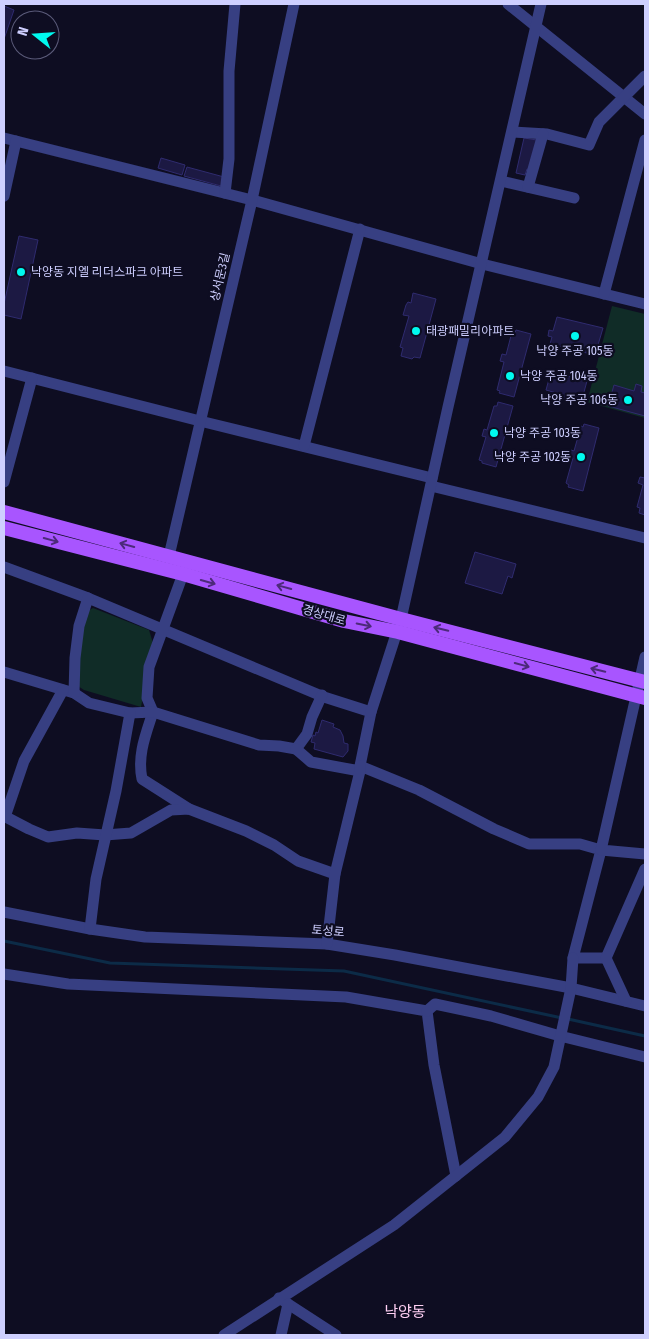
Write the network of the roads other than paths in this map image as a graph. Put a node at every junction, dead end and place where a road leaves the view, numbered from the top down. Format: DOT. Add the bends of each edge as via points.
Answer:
graph roads {
  1 [pos="235,4"];
  2 [pos="294,4"];
  3 [pos="508,4"];
  4 [pos="541,4"];
  5 [pos="536,25"];
  6 [pos="645,76"];
  7 [pos="623,97"];
  8 [pos="645,114"];
  9 [pos="513,132"];
  10 [pos="542,134"];
  11 [pos="4,138"];
  12 [pos="645,140"];
  13 [pos="16,141"];
  14 [pos="501,181"];
  15 [pos="528,187"];
  16 [pos="225,193"];
  17 [pos="4,196"];
  18 [pos="574,198"];
  19 [pos="252,200"];
  20 [pos="360,230"];
  21 [pos="482,264"];
  22 [pos="604,294"];
  23 [pos="645,304"];
  24 [pos="4,371"];
  25 [pos="32,378"];
  26 [pos="200,421"];
  27 [pos="304,446"];
  28 [pos="4,482"];
  29 [pos="431,482"];
  30 [pos="4,512"];
  31 [pos="4,528"];
  32 [pos="645,538"];
  33 [pos="168,556"];
  34 [pos="4,567"];
  35 [pos="183,574"];
  36 [pos="88,598"];
  37 [pos="399,626"];
  38 [pos="162,629"];
  39 [pos="645,658"];
  40 [pos="4,672"];
  41 [pos="642,681"];
  42 [pos="68,692"];
  43 [pos="322,696"];
  44 [pos="641,696"];
  45 [pos="130,712"];
  46 [pos="153,712"];
  47 [pos="371,712"];
  48 [pos="296,749"];
  49 [pos="360,768"];
  50 [pos="189,809"];
  51 [pos="4,816"];
  52 [pos="105,835"];
  53 [pos="601,850"];
  54 [pos="645,854"];
  55 [pos="645,869"];
  56 [pos="335,874"];
  57 [pos="4,912"];
  58 [pos="90,929"];
  59 [pos="327,944"];
  60 [pos="572,958"];
  61 [pos="606,958"];
  62 [pos="4,974"];
  63 [pos="570,991"];
  64 [pos="626,1001"];
  65 [pos="645,1006"];
  66 [pos="427,1011"];
  67 [pos="560,1036"];
  68 [pos="645,1057"];
  69 [pos="456,1176"];
  70 [pos="284,1301"];
  71 [pos="224,1335"];
  72 [pos="280,1335"];
  73 [pos="336,1335"];
  1 -- 16 [label="street"];
  2 -- 19 [label="street, 상서문3길"];
  3 -- 5 [label="street"];
  4 -- 5 [label="street"];
  5 -- 7 [label="street"];
  5 -- 9 [label="street"];
  6 -- 7 [label="street"];
  7 -- 8 [label="street"];
  7 -- 10 [label="street" via="599,122 589,145"];
  9 -- 10 [label="street"];
  9 -- 14 [label="street"];
  10 -- 15 [label="street"];
  11 -- 13 [label="street"];
  12 -- 22 [label="street"];
  13 -- 16 [label="street"];
  13 -- 17 [label="street"];
  14 -- 15 [label="street"];
  14 -- 21 [label="street"];
  15 -- 18 [label="street"];
  16 -- 19 [label="street"];
  19 -- 20 [label="street"];
  19 -- 26 [label="street, 상서문3길"];
  20 -- 21 [label="street"];
  20 -- 27 [label="street"];
  21 -- 22 [label="street"];
  21 -- 29 [label="street"];
  22 -- 23 [label="street"];
  24 -- 25 [label="street"];
  25 -- 26 [label="street"];
  25 -- 28 [label="street"];
  26 -- 27 [label="street"];
  26 -- 33 [label="street, 상서문3길"];
  27 -- 29 [label="street"];
  29 -- 32 [label="street"];
  29 -- 37 [label="street"];
  33 -- 30 [label="main road, 경상대로, one-way"];
  31 -- 35 [label="main road, 경상대로, one-way"];
  37 -- 33 [label="main road, 경상대로, one-way"];
  34 -- 36 [label="street"];
  35 -- 37 [label="main road, 경상대로, one-way" via="344,621"];
  35 -- 38 [label="street"];
  36 -- 38 [label="street"];
  36 -- 42 [label="street" via="79,626"];
  41 -- 37 [label="main road, 경상대로, one-way"];
  37 -- 44 [label="main road, 경상대로, one-way"];
  37 -- 47 [label="street"];
  38 -- 43 [label="street"];
  38 -- 46 [label="street" via="149,667 147,698"];
  39 -- 41 [label="street"];
  40 -- 42 [label="street"];
  41 -- 44 [label="street"];
  42 -- 45 [label="street" via="89,703"];
  42 -- 51 [label="street" via="24,761"];
  43 -- 47 [label="street"];
  43 -- 48 [label="street" via="307,734"];
  44 -- 53 [label="street"];
  45 -- 46 [label="street"];
  45 -- 52 [label="street"];
  46 -- 48 [label="street" via="258,745"];
  46 -- 50 [label="street" via="142,745 139,765 142,779"];
  47 -- 49 [label="street"];
  48 -- 49 [label="street" via="311,762"];
  49 -- 53 [label="street" via="419,790 529,844 580,844"];
  49 -- 56 [label="street"];
  50 -- 52 [label="street" via="170,810 131,832"];
  50 -- 56 [label="street" via="246,831 298,861"];
  51 -- 52 [label="street" via="48,837 77,833"];
  52 -- 58 [label="street"];
  53 -- 54 [label="street"];
  53 -- 60 [label="street"];
  55 -- 61 [label="street"];
  56 -- 59 [label="street"];
  57 -- 58 [label="street, 토성로"];
  58 -- 59 [label="street, 토성로" via="145,937"];
  59 -- 63 [label="street, 토성로"];
  60 -- 61 [label="street"];
  60 -- 63 [label="street"];
  61 -- 64 [label="street"];
  62 -- 66 [label="street" via="68,984 346,997"];
  63 -- 64 [label="street, 토성로"];
  63 -- 67 [label="street"];
  64 -- 65 [label="street, 토성로"];
  66 -- 67 [label="street" via="435,1004"];
  66 -- 69 [label="street"];
  67 -- 68 [label="street"];
  67 -- 69 [label="street" via="554,1067 538,1097 505,1137"];
  69 -- 70 [label="street" via="394,1225"];
  70 -- 71 [label="street"];
  70 -- 72 [label="street"];
  70 -- 73 [label="street"];
}
